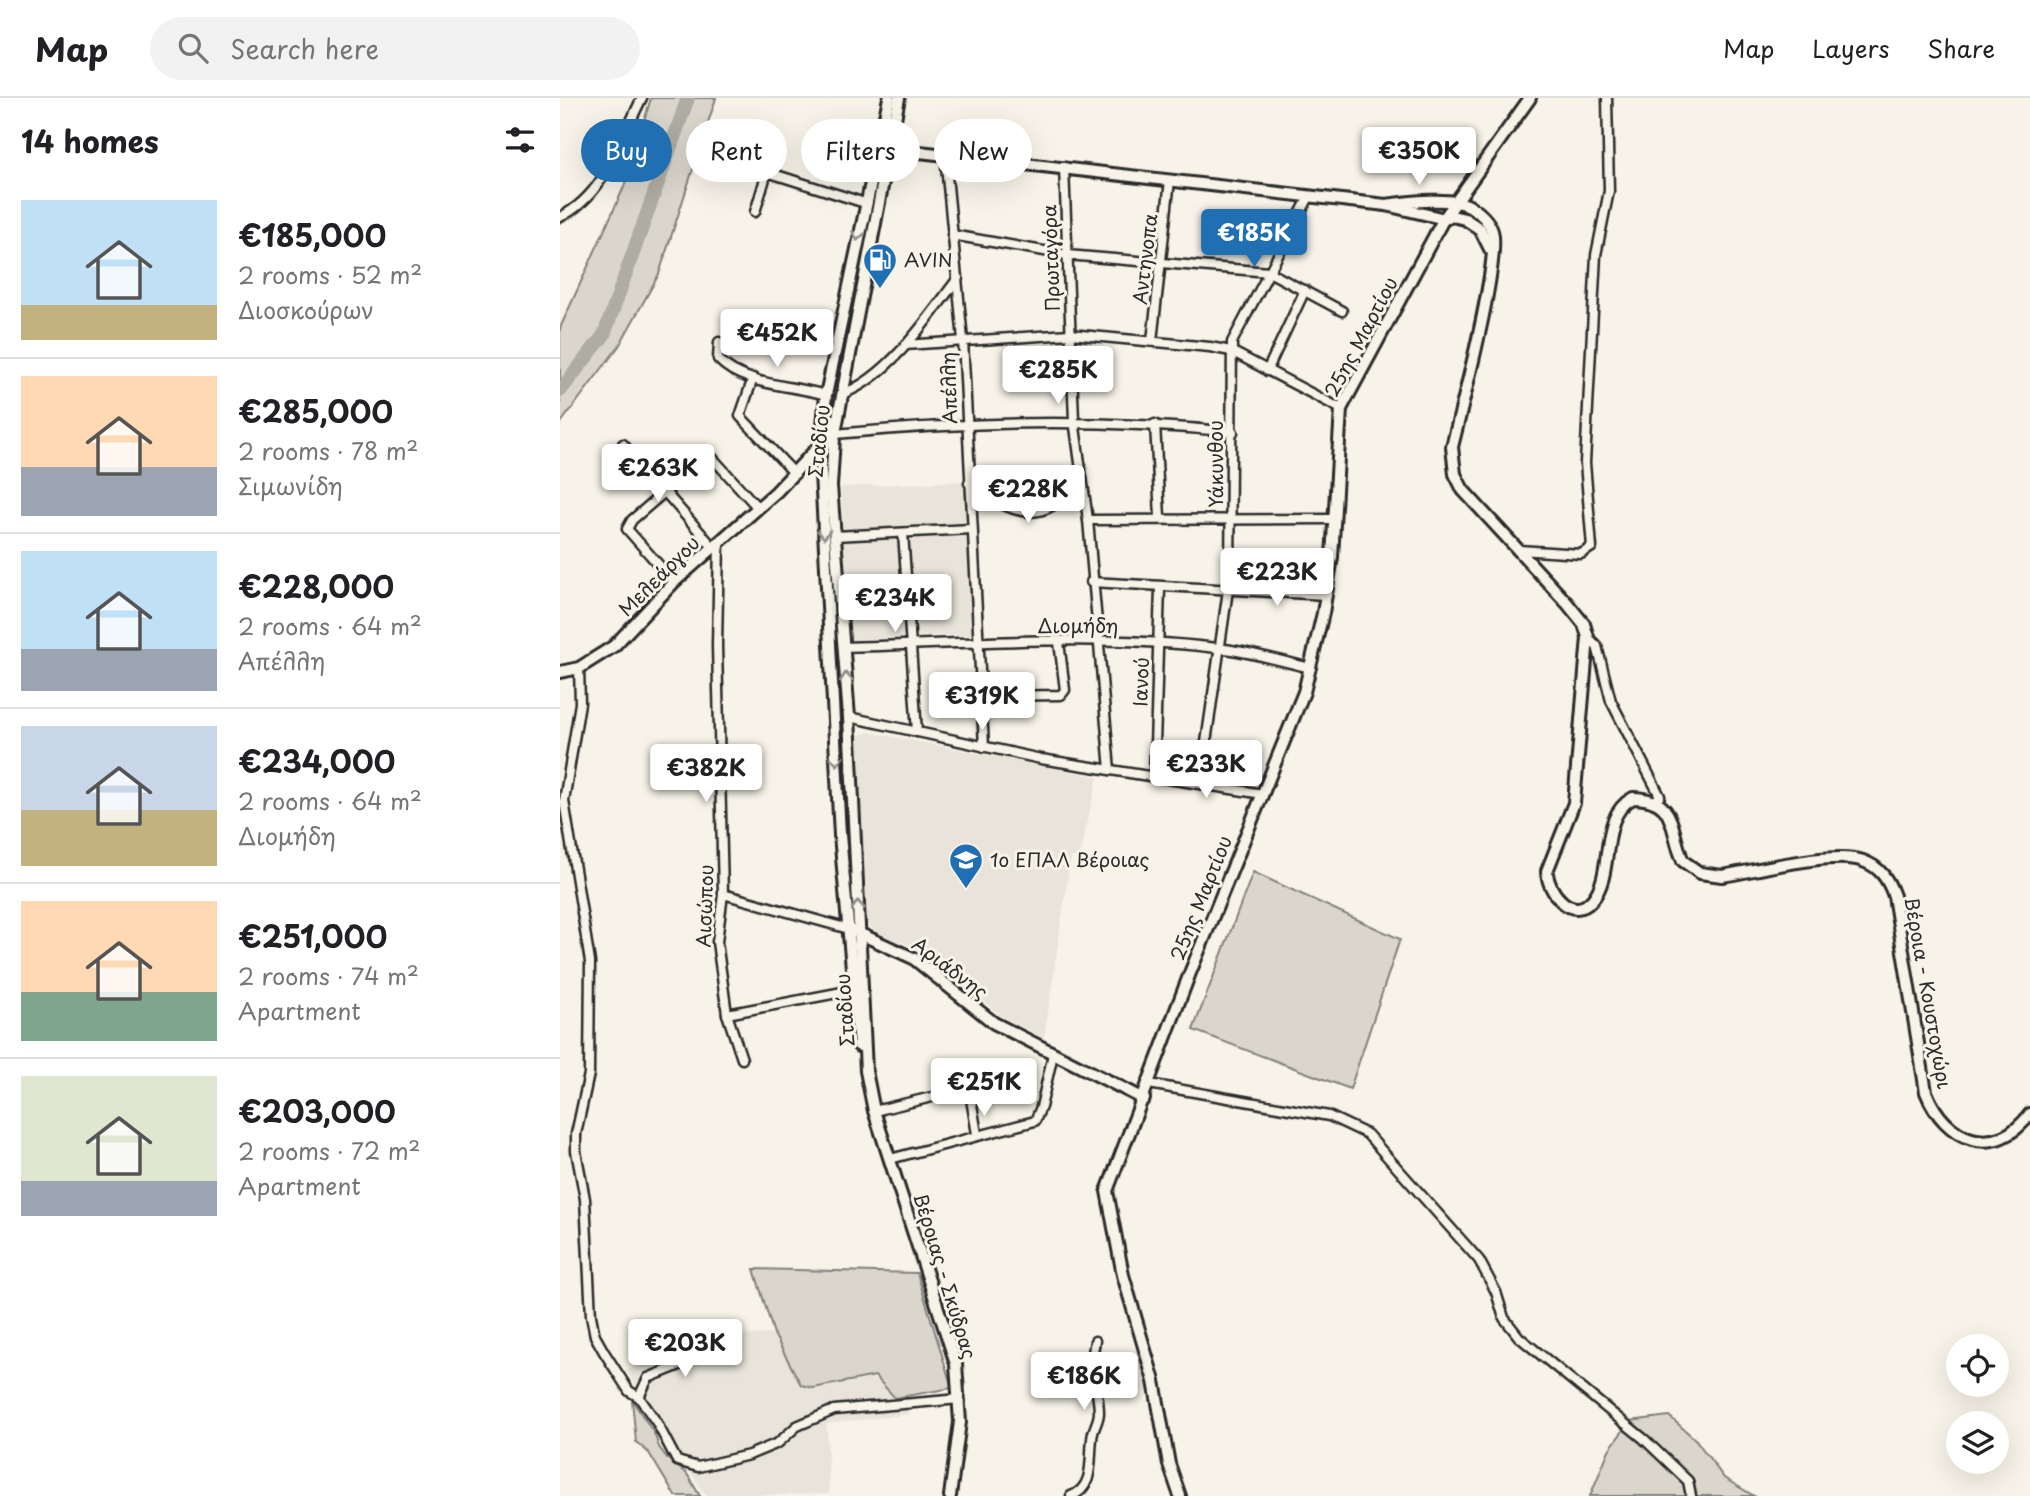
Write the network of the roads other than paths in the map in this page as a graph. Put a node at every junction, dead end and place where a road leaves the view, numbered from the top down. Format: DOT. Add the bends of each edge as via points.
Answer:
graph roads {
  1 [pos="642,98"];
  2 [pos="888,98"];
  3 [pos="899,98"];
  4 [pos="1530,98"];
  5 [pos="1607,98"];
  6 [pos="883,119"];
  7 [pos="895,119"];
  8 [pos="1032,164"];
  9 [pos="1064,167"];
  10 [pos="787,178"];
  11 [pos="1170,180"];
  12 [pos="764,182"];
  13 [pos="870,182"];
  14 [pos="883,182"];
  15 [pos="947,182"];
  16 [pos="1309,197"];
  17 [pos="1455,202"];
  18 [pos="865,203"];
  19 [pos="1386,205"];
  20 [pos="755,212"];
  21 [pos="560,216"];
  22 [pos="1445,219"];
  23 [pos="952,236"];
  24 [pos="1067,254"];
  25 [pos="1490,259"];
  26 [pos="1160,263"];
  27 [pos="1269,272"];
  28 [pos="958,278"];
  29 [pos="1305,290"];
  30 [pos="1342,311"];
  31 [pos="1070,334"];
  32 [pos="963,340"];
  33 [pos="1152,341"];
  34 [pos="719,342"];
  35 [pos="905,345"];
  36 [pos="1231,351"];
  37 [pos="1267,370"];
  38 [pos="753,378"];
  39 [pos="842,394"];
  40 [pos="826,395"];
  41 [pos="1341,409"];
  42 [pos="1073,420"];
  43 [pos="1154,424"];
  44 [pos="966,425"];
  45 [pos="1233,432"];
  46 [pos="835,434"];
  47 [pos="623,444"];
  48 [pos="821,444"];
  49 [pos="794,474"];
  50 [pos="1082,480"];
  51 [pos="969,483"];
  52 [pos="666,491"];
  53 [pos="758,508"];
  54 [pos="1160,517"];
  55 [pos="1232,517"];
  56 [pos="1335,519"];
  57 [pos="1088,520"];
  58 [pos="971,528"];
  59 [pos="903,533"];
  60 [pos="835,536"];
  61 [pos="716,544"];
  62 [pos="1519,550"];
  63 [pos="674,582"];
  64 [pos="1091,582"];
  65 [pos="1160,588"];
  66 [pos="1228,592"];
  67 [pos="1326,595"];
  68 [pos="1588,637"];
  69 [pos="1097,641"];
  70 [pos="977,642"];
  71 [pos="1059,642"];
  72 [pos="1158,643"];
  73 [pos="910,645"];
  74 [pos="843,647"];
  75 [pos="1219,648"];
  76 [pos="579,668"];
  77 [pos="1311,668"];
  78 [pos="560,672"];
  79 [pos="982,696"];
  80 [pos="849,717"];
  81 [pos="917,732"];
  82 [pos="984,747"];
  83 [pos="1110,771"];
  84 [pos="1154,777"];
  85 [pos="1200,784"];
  86 [pos="1263,794"];
  87 [pos="1655,801"];
  88 [pos="723,894"];
  89 [pos="849,929"];
  90 [pos="860,934"];
  91 [pos="853,990"];
  92 [pos="727,1014"];
  93 [pos="1053,1054"];
  94 [pos="742,1059"];
  95 [pos="866,1070"];
  96 [pos="1149,1084"];
  97 [pos="1144,1099"];
  98 [pos="874,1111"];
  99 [pos="2030,1114"];
  100 [pos="977,1134"];
  101 [pos="890,1159"];
  102 [pos="1095,1341"];
  103 [pos="725,1349"];
  104 [pos="639,1397"];
  105 [pos="960,1399"];
  106 [pos="950,1496"];
  107 [pos="1071,1496"];
  108 [pos="1180,1496"];
  109 [pos="1691,1496"];
  1 -- 21 [label="street" via="601,181 591,195"];
  2 -- 6 [label="street, Σταδίου"];
  3 -- 7 [label="street, Σταδίου"];
  4 -- 17 [label="street, 25ης Μαρτίου"];
  5 -- 62 [label="street" via="1609,191 1596,255 1585,463 1592,547 1581,554"];
  8 -- 9 [label="street"];
  9 -- 11 [label="street"];
  9 -- 24 [label="street, Πρωταγόρα"];
  10 -- 18 [label="street"];
  11 -- 16 [label="street"];
  11 -- 26 [label="street, Αντηνοπα"];
  12 -- 20 [label="street"];
  13 -- 18 [label="street, Σταδίου"];
  14 -- 39 [label="street, Σταδίου"];
  15 -- 23 [label="street, Απέλλη"];
  16 -- 19 [label="street"];
  16 -- 27 [label="street"];
  17 -- 19 [label="street"];
  17 -- 22 [label="street, 25ης Μαρτίου"];
  17 -- 25 [label="street" via="1471,207 1490,228"];
  18 -- 40 [label="street, Σταδίου, one-way"];
  19 -- 22 [label="street"];
  22 -- 25 [label="street" via="1456,216 1477,226 1488,244"];
  22 -- 41 [label="street, 25ης Μαρτίου"];
  23 -- 24 [label="street"];
  23 -- 28 [label="street, Απέλλη"];
  24 -- 26 [label="street"];
  24 -- 31 [label="street, Πρωταγόρα"];
  25 -- 62 [label="street" via="1452,466 1463,490"];
  26 -- 27 [label="street"];
  26 -- 33 [label="street, Αντηνοπα"];
  27 -- 29 [label="street"];
  27 -- 36 [label="street"];
  28 -- 32 [label="street, Απέλλη"];
  28 -- 35 [label="street"];
  29 -- 30 [label="street"];
  29 -- 37 [label="street"];
  31 -- 32 [label="street"];
  31 -- 33 [label="street"];
  31 -- 42 [label="street, Πρωταγόρα"];
  32 -- 35 [label="street"];
  32 -- 44 [label="street, Απέλλη"];
  33 -- 36 [label="street"];
  34 -- 38 [label="street" via="718,359"];
  35 -- 39 [label="street" via="861,387"];
  36 -- 37 [label="street"];
  36 -- 45 [label="street, Υάκυνθου"];
  37 -- 41 [label="street"];
  38 -- 40 [label="street"];
  38 -- 49 [label="street" via="740,416"];
  39 -- 46 [label="street, Σταδίου"];
  40 -- 48 [label="street, Σταδίου"];
  41 -- 56 [label="street, 25ης Μαρτίου"];
  42 -- 43 [label="street"];
  42 -- 44 [label="street"];
  42 -- 50 [label="street, Πρωταγόρα"];
  43 -- 45 [label="street"];
  43 -- 54 [label="street"];
  44 -- 46 [label="street"];
  44 -- 51 [label="street, Απέλλη"];
  45 -- 55 [label="street, Υάκυνθου"];
  46 -- 48 [label="street, Μελεάργου"];
  46 -- 60 [label="street, Σταδίου" via="831,474"];
  47 -- 52 [label="street"];
  48 -- 49 [label="street, Μελεάργου"];
  48 -- 89 [label="street, Σταδίου, one-way" via="840,835"];
  49 -- 53 [label="street, Μελεάργου"];
  50 -- 51 [label="street" via="1048,508 1036,511 1004,505"];
  50 -- 57 [label="street, Πρωταγόρα"];
  51 -- 58 [label="street, Απέλλη"];
  52 -- 53 [label="street" via="709,454"];
  52 -- 61 [label="street"];
  52 -- 63 [label="street" via="627,529"];
  53 -- 61 [label="street, Μελεάργου"];
  54 -- 55 [label="street"];
  54 -- 57 [label="street"];
  55 -- 56 [label="street"];
  55 -- 66 [label="street, Υάκυνθου"];
  56 -- 67 [label="street, 25ης Μαρτίου"];
  57 -- 64 [label="street, Πρωταγόρα"];
  58 -- 59 [label="street"];
  58 -- 70 [label="street, Απέλλη"];
  59 -- 60 [label="street"];
  59 -- 73 [label="street"];
  60 -- 74 [label="street, Σταδίου"];
  61 -- 63 [label="street, Μελεάργου"];
  61 -- 88 [label="street, Αισώπου"];
  62 -- 68 [label="street" via="1577,616"];
  63 -- 76 [label="street, Μελεάργου" via="614,646"];
  64 -- 65 [label="street"];
  64 -- 69 [label="street, Πρωταγόρα"];
  65 -- 66 [label="street"];
  65 -- 72 [label="street, Ιανού"];
  66 -- 67 [label="street"];
  66 -- 75 [label="street, Υάκυνθου"];
  67 -- 77 [label="street, 25ης Μαρτίου"];
  68 -- 87 [label="street" via="1597,646 1611,701 1660,796"];
  68 -- 87 [label="street" via="1574,803 1547,871 1555,897 1572,906 1589,904 1602,887 1611,834 1622,806 1633,799"];
  69 -- 71 [label="street, Διομήδη"];
  69 -- 72 [label="street, Διομήδη"];
  69 -- 83 [label="street, Πρωταγόρα"];
  70 -- 71 [label="street, Διομήδη"];
  70 -- 73 [label="street, Διομήδη"];
  70 -- 79 [label="street, Απέλλη"];
  71 -- 79 [label="street" via="1065,690 1061,695"];
  72 -- 75 [label="street, Διομήδη"];
  72 -- 84 [label="street, Ιανού"];
  73 -- 74 [label="street, Διομήδη"];
  73 -- 81 [label="street"];
  80 -- 74 [label="street, Σταδίου, one-way"];
  75 -- 77 [label="street, Διομήδη"];
  75 -- 85 [label="street, Υάκυνθου"];
  76 -- 78 [label="street, Μελεάργου"];
  76 -- 104 [label="street" via="580,703 564,801 590,962 589,1074 576,1150 585,1199 595,1336 629,1391"];
  77 -- 86 [label="street, 25ης Μαρτίου"];
  79 -- 82 [label="street, Απέλλη"];
  80 -- 81 [label="street"];
  90 -- 80 [label="street, Σταδίου, one-way"];
  81 -- 82 [label="street"];
  82 -- 83 [label="street"];
  83 -- 84 [label="street"];
  84 -- 85 [label="street"];
  85 -- 86 [label="street"];
  86 -- 96 [label="street, 25ης Μαρτίου"];
  87 -- 99 [label="street, Βέροια - Κουστοχώρι" via="1668,814 1683,862 1708,875 1850,858 1880,870 1894,896 1926,1092 1936,1114 1948,1127 1978,1141 2004,1136"];
  88 -- 89 [label="street, Αριάδνης"];
  88 -- 92 [label="street, Αισώπου" via="717,942"];
  89 -- 90 [label="street, Αριάδνης"];
  89 -- 91 [label="street, Σταδίου"];
  90 -- 93 [label="street, Αριάδνης" via="913,958 994,1023"];
  90 -- 95 [label="street, Σταδίου"];
  91 -- 92 [label="street"];
  91 -- 95 [label="street, Σταδίου" via="860,1060"];
  92 -- 94 [label="street, Αισώπου"];
  93 -- 97 [label="street, Αριάδνης"];
  93 -- 100 [label="street" via="1036,1120"];
  95 -- 98 [label="street, Βέροιας - Σκύδρας"];
  96 -- 97 [label="street, 25ης Μαρτίου"];
  96 -- 109 [label="street" via="1329,1116 1367,1133 1479,1260 1504,1318 1519,1338 1644,1439 1688,1481"];
  97 -- 108 [label="street, 25ης Μαρτίου" via="1107,1191 1123,1275 1154,1381 1168,1464"];
  98 -- 100 [label="street" via="961,1090 971,1098"];
  98 -- 101 [label="street, Βέροιας - Σκύδρας"];
  100 -- 101 [label="street"];
  101 -- 105 [label="street, Βέροιας - Σκύδρας" via="956,1364"];
  102 -- 107 [label="street" via="1090,1367 1098,1419 1087,1480"];
  103 -- 104 [label="street" via="708,1346 680,1365 648,1378"];
  104 -- 105 [label="street" via="677,1461 698,1467 778,1443 797,1426 834,1410"];
  105 -- 106 [label="street, Βέροιας - Σκύδρας"];
}
